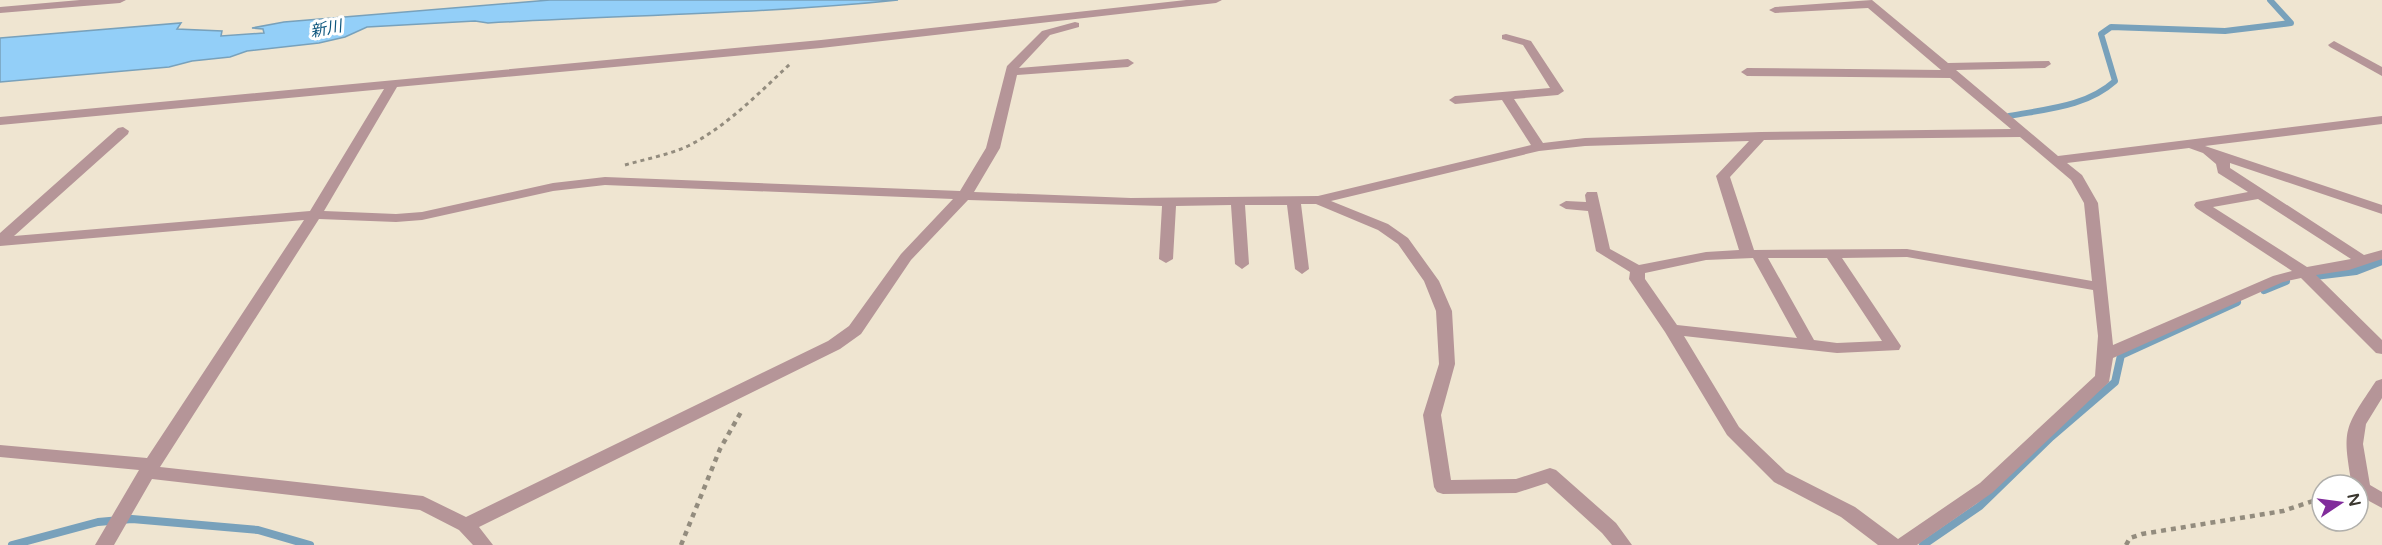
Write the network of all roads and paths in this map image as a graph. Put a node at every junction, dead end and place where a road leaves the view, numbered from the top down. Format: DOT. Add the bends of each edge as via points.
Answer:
graph roads {
  1 [pos="120,0"];
  2 [pos="1216,0"];
  3 [pos="1868,2"];
  4 [pos="0,10"];
  5 [pos="1775,10"];
  6 [pos="1127,11"];
  7 [pos="1506,37"];
  8 [pos="2334,45"];
  9 [pos="792,62"];
  10 [pos="1128,63"];
  11 [pos="2045,64"];
  12 [pos="1947,70"];
  13 [pos="1011,72"];
  14 [pos="1747,72"];
  15 [pos="2382,72"];
  16 [pos="392,85"];
  17 [pos="1506,96"];
  18 [pos="1455,100"];
  19 [pos="2382,120"];
  20 [pos="0,121"];
  21 [pos="123,131"];
  22 [pos="2021,133"];
  23 [pos="1761,136"];
  24 [pos="2189,144"];
  25 [pos="1539,147"];
  26 [pos="2204,149"];
  27 [pos="2055,160"];
  28 [pos="623,165"];
  29 [pos="2260,194"];
  30 [pos="965,195"];
  31 [pos="1293,200"];
  32 [pos="1318,200"];
  33 [pos="1169,201"];
  34 [pos="1238,201"];
  35 [pos="1566,205"];
  36 [pos="2382,210"];
  37 [pos="315,215"];
  38 [pos="0,241"];
  39 [pos="1753,254"];
  40 [pos="1832,254"];
  41 [pos="2382,254"];
  42 [pos="1166,259"];
  43 [pos="2362,260"];
  44 [pos="1242,264"];
  45 [pos="1302,269"];
  46 [pos="1637,270"];
  47 [pos="2304,272"];
  48 [pos="2101,287"];
  49 [pos="1672,330"];
  50 [pos="1809,346"];
  51 [pos="2382,349"];
  52 [pos="2105,356"];
  53 [pos="2382,385"];
  54 [pos="733,395"];
  55 [pos="0,451"];
  56 [pos="149,468"];
  57 [pos="2382,501"];
  58 [pos="2310,502"];
  59 [pos="466,525"];
  60 [pos="104,545"];
  61 [pos="484,545"];
  62 [pos="681,545"];
  63 [pos="1623,545"];
  64 [pos="1892,545"];
  65 [pos="1903,545"];
  66 [pos="2126,545"];
  1 -- 4 [label="street"];
  2 -- 6 [label="street"];
  3 -- 5 [label="street"];
  3 -- 12 [label="street"];
  6 -- 13 [label="street" via="1046,33 1012,66"];
  6 -- 16 [label="street"];
  7 -- 17 [label="street" via="1527,43 1558,91"];
  8 -- 15 [label="street"];
  9 -- 28 [label="path" via="760,93 705,135 676,151"];
  10 -- 13 [label="street"];
  11 -- 12 [label="street"];
  12 -- 14 [label="street"];
  12 -- 22 [label="street"];
  13 -- 30 [label="street" via="993,148"];
  16 -- 20 [label="street"];
  16 -- 37 [label="street"];
  17 -- 18 [label="street"];
  17 -- 25 [label="street"];
  19 -- 24 [label="street"];
  21 -- 38 [label="street"];
  22 -- 23 [label="street"];
  22 -- 27 [label="street"];
  23 -- 25 [label="street"];
  23 -- 39 [label="street" via="1723,176"];
  24 -- 26 [label="street"];
  24 -- 27 [label="street"];
  25 -- 32 [label="street"];
  26 -- 29 [label="street" via="2223,162 2223,170"];
  26 -- 36 [label="street"];
  27 -- 48 [label="street" via="2077,178 2091,203"];
  29 -- 43 [label="street"];
  29 -- 47 [label="street" via="2201,205"];
  30 -- 33 [label="street"];
  30 -- 37 [label="street" via="605,182 553,187 423,216"];
  30 -- 54 [label="street" via="906,257 855,330 834,345"];
  31 -- 32 [label="street"];
  31 -- 34 [label="street"];
  31 -- 45 [label="street"];
  32 -- 63 [label="street" via="1383,227 1402,241 1431,281 1444,311 1447,364 1432,415 1443,487 1516,486 1550,475"];
  33 -- 34 [label="street"];
  33 -- 42 [label="street"];
  34 -- 44 [label="street"];
  35 -- 46 [label="street" via="1593,201 1604,251"];
  37 -- 38 [label="street"];
  37 -- 56 [label="street"];
  39 -- 40 [label="street"];
  39 -- 46 [label="street" via="1706,256"];
  39 -- 50 [label="street"];
  40 -- 48 [label="street" via="1907,253"];
  40 -- 50 [label="street" via="1893,346"];
  41 -- 43 [label="street"];
  43 -- 47 [label="street"];
  46 -- 49 [label="street" via="1637,279"];
  47 -- 51 [label="street"];
  47 -- 52 [label="street" via="2278,279"];
  48 -- 52 [label="street"];
  49 -- 50 [label="street"];
  49 -- 64 [label="street" via="1733,431 1780,477 1848,513"];
  52 -- 65 [label="street" via="2103,378 1986,488"];
  53 -- 57 [label="street" via="2357,423 2354,444 2362,489"];
  54 -- 59 [label="street"];
  54 -- 62 [label="path" via="744,407 720,449"];
  55 -- 56 [label="street"];
  56 -- 59 [label="street" via="423,502"];
  56 -- 60 [label="street"];
  58 -- 66 [label="path" via="2283,511 2142,534 2130,538"];
  59 -- 61 [label="street"];
}
